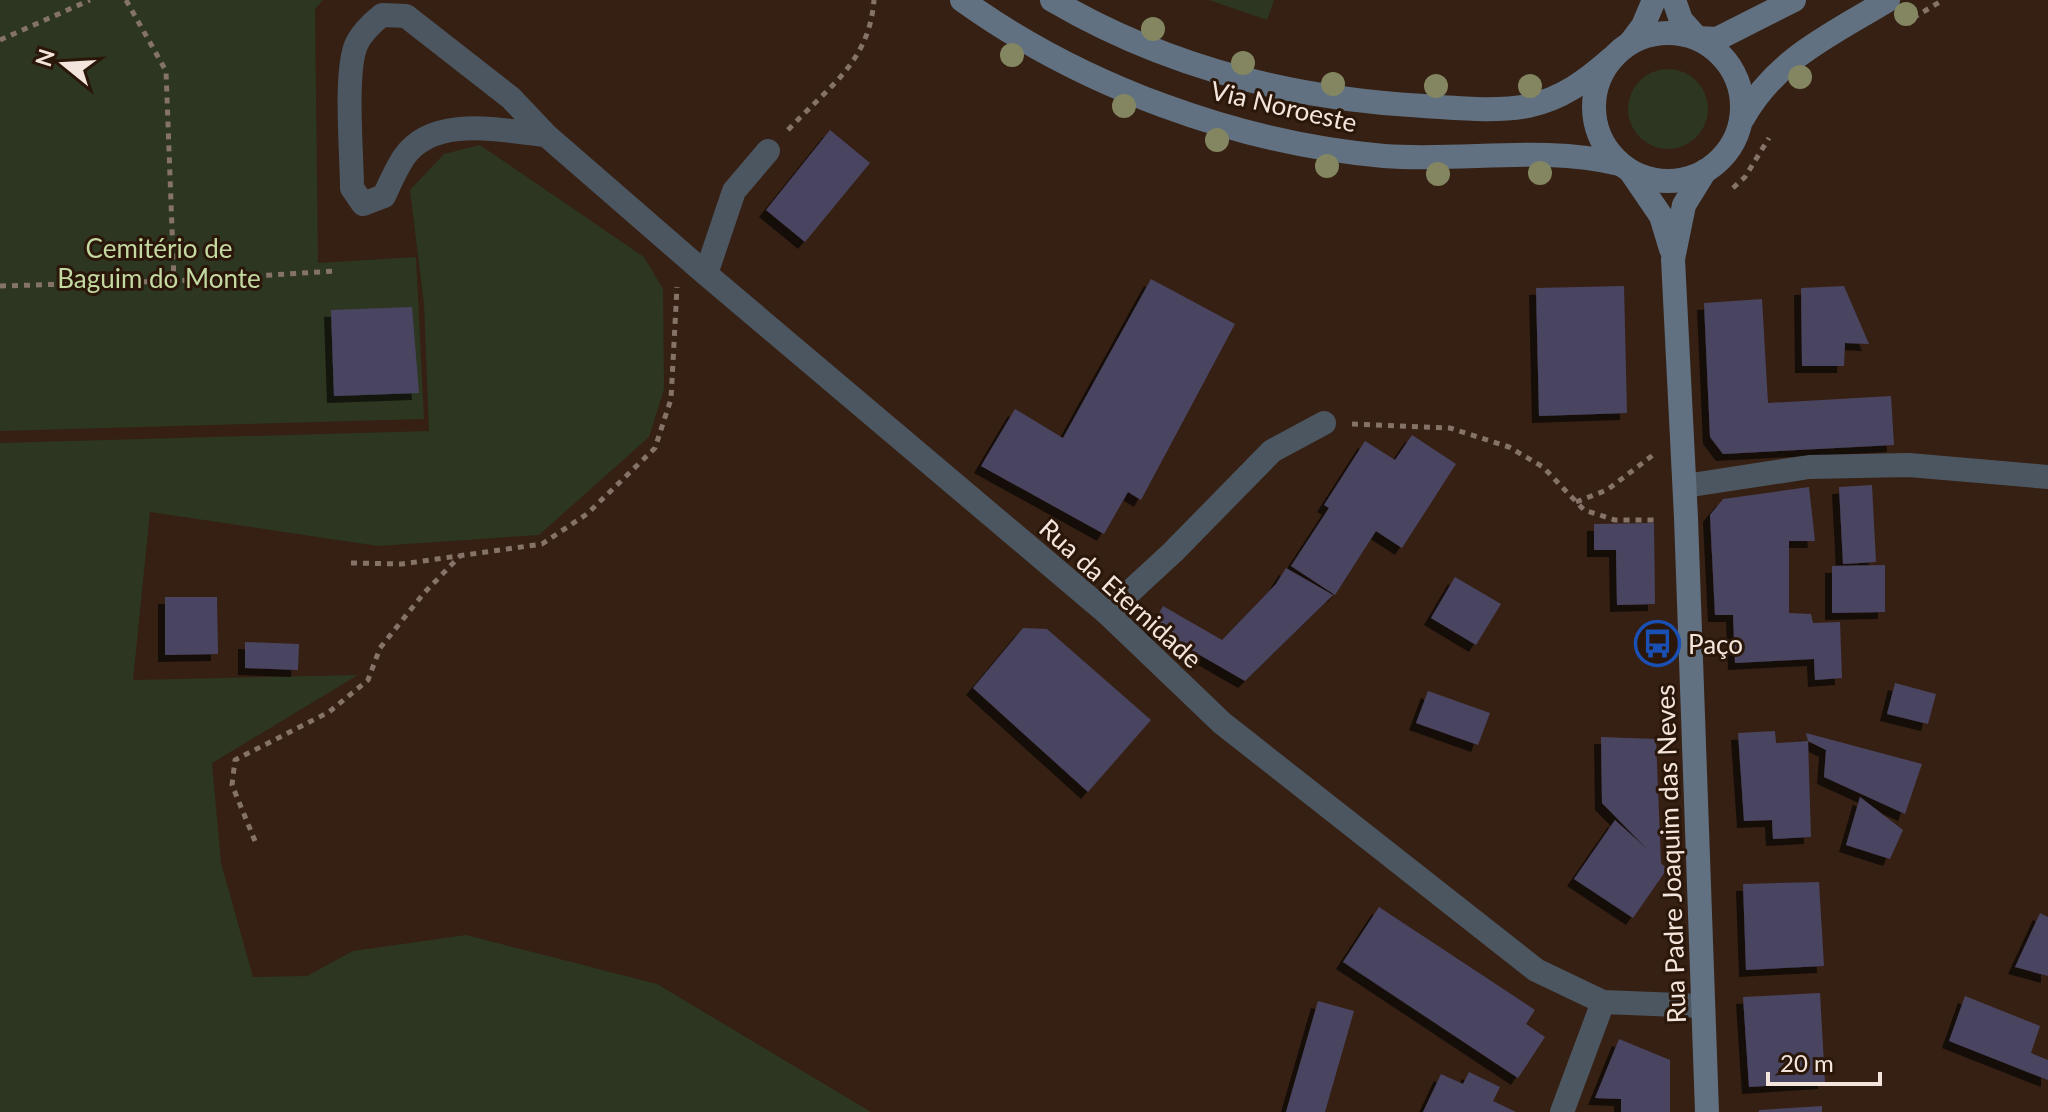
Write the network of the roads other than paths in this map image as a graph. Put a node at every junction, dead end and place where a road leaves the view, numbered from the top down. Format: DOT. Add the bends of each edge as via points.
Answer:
graph roads {
  1 [pos="962,0"];
  2 [pos="1052,0"];
  3 [pos="1654,0"];
  4 [pos="1674,0"];
  5 [pos="1794,0"];
  6 [pos="1888,0"];
  7 [pos="1697,38"];
  8 [pos="1631,42"];
  9 [pos="1612,58"];
  10 [pos="1741,120"];
  11 [pos="546,135"];
  12 [pos="768,151"];
  13 [pos="1625,168"];
  14 [pos="1705,171"];
  15 [pos="1673,259"];
  16 [pos="706,274"];
  17 [pos="1324,423"];
  18 [pos="2048,477"];
  19 [pos="1685,486"];
  20 [pos="1107,613"];
  21 [pos="1603,1002"];
  22 [pos="1703,1006"];
  23 [pos="1562,1112"];
  24 [pos="1707,1112"];
  1 -- 13 [label="main road, Via Noroeste" via="1042,49 1130,91 1206,119 1297,143 1385,156 1536,152"];
  2 -- 9 [label="main road, Via Noroeste" via="1164,54 1287,92 1354,102 1530,106 1581,85"];
  3 -- 8 [label="main road"];
  4 -- 7 [label="main road" via="1681,20"];
  5 -- 7 [label="main road" via="1717,39"];
  6 -- 10 [label="main road" via="1786,62 1758,91"];
  7 -- 8 [label="main road" via="1653,34"];
  7 -- 10 [label="main road" via="1720,54 1734,73"];
  8 -- 9 [label="main road"];
  9 -- 13 [label="main road" via="1598,80 1593,104 1596,129 1608,152"];
  10 -- 14 [label="main road" via="1733,143"];
  11 -- 11 [label="street, Rua da Eternidade" via="511,98 406,16 382,15 355,46 352,188 363,204 384,196 406,155 432,134 464,128"];
  11 -- 16 [label="street, Rua da Eternidade"];
  12 -- 16 [label="street" via="734,191"];
  13 -- 14 [label="main road" via="1674,182"];
  13 -- 15 [label="main road, Rua Padre Joaquim das Neves" via="1661,216"];
  14 -- 15 [label="main road, Rua Padre Joaquim das Neves" via="1684,205"];
  15 -- 19 [label="main road, Rua Padre Joaquim das Neves"];
  16 -- 20 [label="street, Rua da Eternidade"];
  17 -- 20 [label="street" via="1272,451"];
  18 -- 19 [label="street" via="1909,465 1809,467"];
  19 -- 22 [label="main road, Rua Padre Joaquim das Neves"];
  20 -- 21 [label="street, Rua da Eternidade" via="1222,723 1473,921 1536,970"];
  21 -- 22 [label="street, Rua da Eternidade"];
  21 -- 23 [label="street"];
  22 -- 24 [label="main road, Rua Padre Joaquim das Neves"];
}
